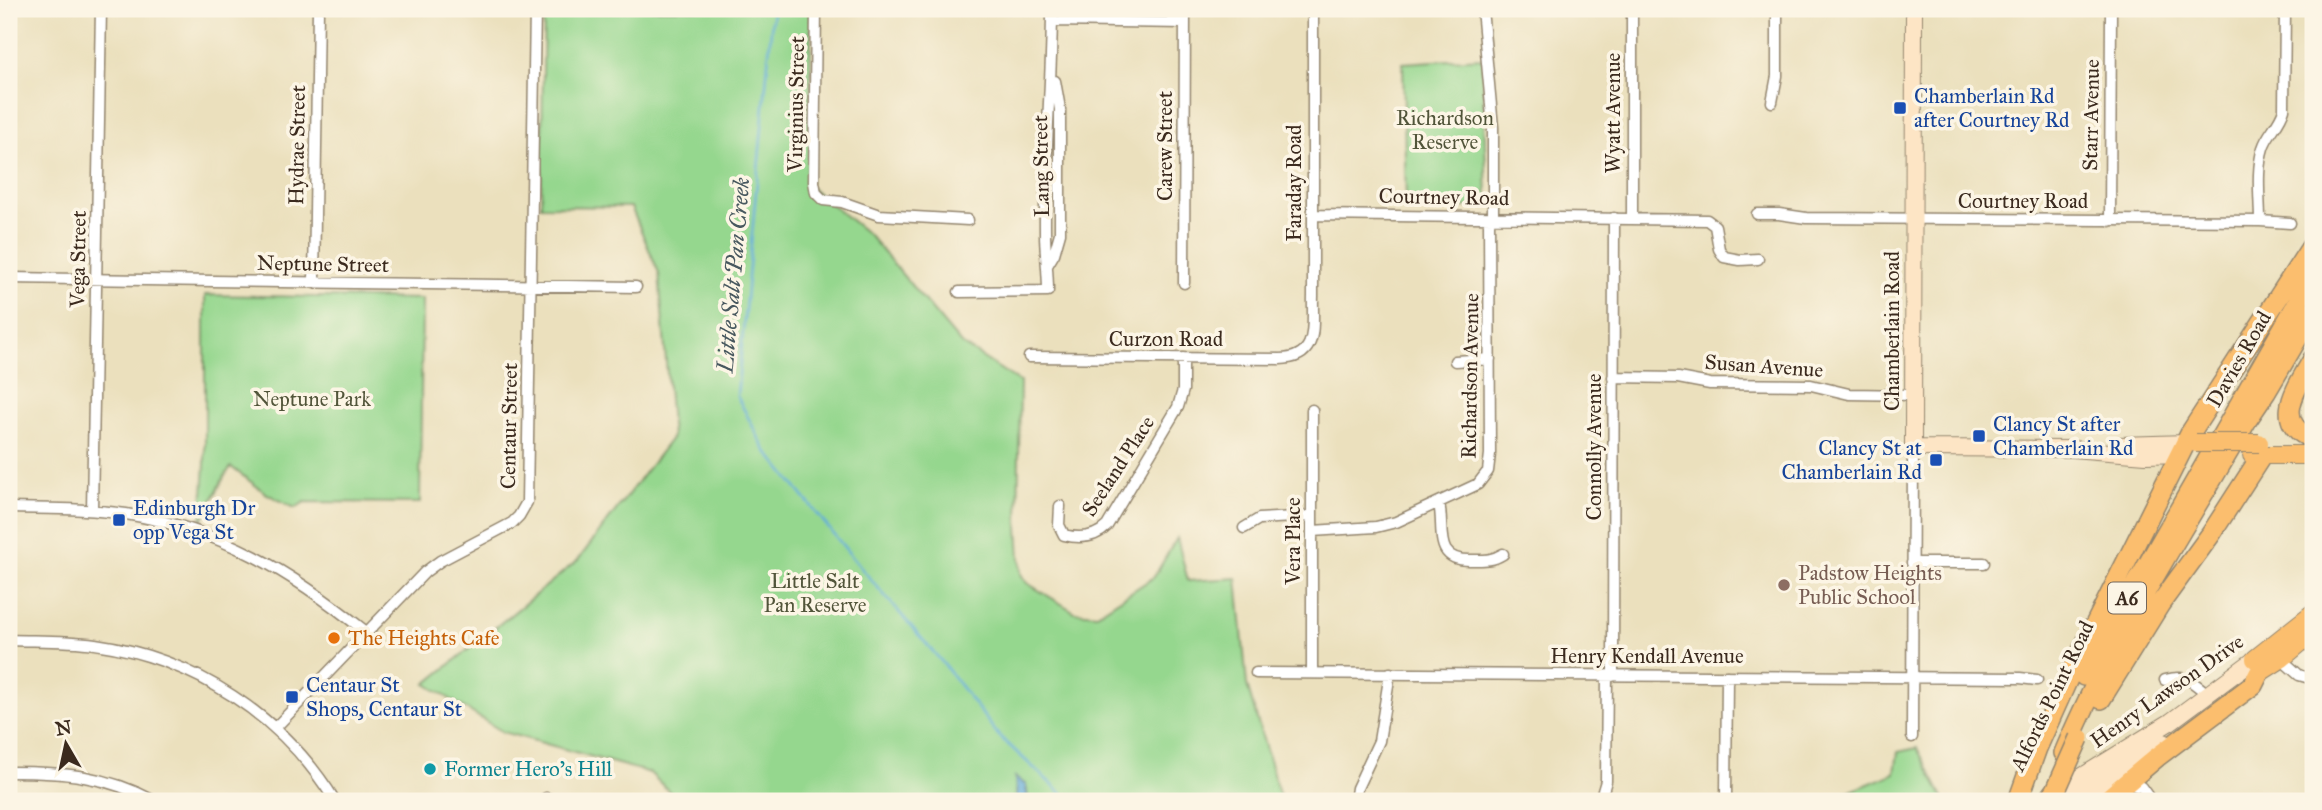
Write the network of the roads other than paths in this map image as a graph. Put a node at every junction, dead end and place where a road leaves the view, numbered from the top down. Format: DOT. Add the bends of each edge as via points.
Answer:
graph roads {
  1 [pos="102,9"];
  2 [pos="318,9"];
  3 [pos="535,9"];
  4 [pos="816,9"];
  5 [pos="1052,9"];
  6 [pos="1185,9"];
  7 [pos="1313,9"];
  8 [pos="1482,9"];
  9 [pos="1632,9"];
  10 [pos="1777,9"];
  11 [pos="1914,9"];
  12 [pos="2111,9"];
  13 [pos="2284,9"];
  14 [pos="1052,22"];
  15 [pos="1184,23"];
  16 [pos="1772,102"];
  17 [pos="1757,214"];
  18 [pos="1313,215"];
  19 [pos="1491,217"];
  20 [pos="1614,218"];
  21 [pos="1632,218"];
  22 [pos="968,220"];
  23 [pos="1913,220"];
  24 [pos="2110,221"];
  25 [pos="2260,221"];
  26 [pos="2290,223"];
  27 [pos="2313,244"];
  28 [pos="1758,259"];
  29 [pos="2313,276"];
  30 [pos="9,278"];
  31 [pos="97,279"];
  32 [pos="314,283"];
  33 [pos="1184,284"];
  34 [pos="531,286"];
  35 [pos="636,287"];
  36 [pos="960,292"];
  37 [pos="2313,312"];
  38 [pos="1302,355"];
  39 [pos="1029,357"];
  40 [pos="1183,358"];
  41 [pos="1490,359"];
  42 [pos="2313,359"];
  43 [pos="1455,361"];
  44 [pos="1613,377"];
  45 [pos="1913,395"];
  46 [pos="1312,410"];
  47 [pos="2313,439"];
  48 [pos="2313,445"];
  49 [pos="1913,449"];
  50 [pos="2258,451"];
  51 [pos="2196,455"];
  52 [pos="2313,455"];
  53 [pos="1440,503"];
  54 [pos="1060,506"];
  55 [pos="9,508"];
  56 [pos="92,510"];
  57 [pos="1312,516"];
  58 [pos="1244,528"];
  59 [pos="1312,531"];
  60 [pos="1503,554"];
  61 [pos="1912,563"];
  62 [pos="1984,564"];
  63 [pos="2313,613"];
  64 [pos="366,632"];
  65 [pos="2313,632"];
  66 [pos="9,640"];
  67 [pos="2281,659"];
  68 [pos="2257,666"];
  69 [pos="1256,673"];
  70 [pos="1312,673"];
  71 [pos="1390,673"];
  72 [pos="1610,676"];
  73 [pos="1727,676"];
  74 [pos="1912,677"];
  75 [pos="2313,679"];
  76 [pos="2037,680"];
  77 [pos="2165,680"];
  78 [pos="2209,695"];
  79 [pos="275,728"];
  80 [pos="1912,737"];
  81 [pos="2075,737"];
  82 [pos="2037,762"];
  83 [pos="9,772"];
  84 [pos="2125,784"];
  85 [pos="1726,798"];
  86 [pos="154,801"];
  87 [pos="335,801"];
  88 [pos="1355,801"];
  89 [pos="1600,801"];
  90 [pos="2018,801"];
  91 [pos="2028,801"];
  92 [pos="2046,801"];
  93 [pos="2071,801"];
  94 [pos="2087,801"];
  95 [pos="2105,801"];
  96 [pos="2151,801"];
  1 -- 31 [label="street, Vega Street"];
  2 -- 32 [label="street, Hydrae Street"];
  3 -- 34 [label="street, Centaur Street"];
  4 -- 22 [label="street, Virginius Street" via="814,188 823,200 884,215"];
  5 -- 14 [label="street, Lang Street"];
  6 -- 15 [label="street, Carew Street"];
  7 -- 18 [label="street, Faraday Road"];
  8 -- 19 [label="street, Richardson Avenue" via="1493,127"];
  9 -- 21 [label="street, Wyatt Avenue"];
  10 -- 16 [label="street" via="1777,76"];
  11 -- 23 [label="street, Chamberlain Road"];
  12 -- 24 [label="street, Starr Avenue"];
  13 -- 25 [label="street" via="2284,109 2262,151"];
  14 -- 15 [label="street"];
  14 -- 36 [label="street, Lang Street" via="1045,234 1048,291"];
  15 -- 33 [label="street, Carew Street"];
  17 -- 23 [label="street, Courtney Road"];
  18 -- 19 [label="street, Courtney Road"];
  18 -- 38 [label="street, Faraday Road" via="1312,335"];
  19 -- 20 [label="street, Courtney Road"];
  19 -- 41 [label="street, Richardson Avenue"];
  20 -- 21 [label="street, Courtney Road"];
  20 -- 44 [label="street, Connolly Avenue"];
  21 -- 28 [label="street, Courtney Road" via="1707,220 1716,226 1724,257"];
  23 -- 24 [label="street, Courtney Road"];
  23 -- 45 [label="street, Chamberlain Road"];
  24 -- 25 [label="street, Courtney Road"];
  25 -- 26 [label="street, Courtney Road"];
  27 -- 51 [label="highway, A6" via="2192,432"];
  29 -- 51 [label="highway, Davies Road / A6"];
  30 -- 31 [label="street, Neptune Street"];
  31 -- 32 [label="street, Neptune Street"];
  31 -- 56 [label="street, Vega Street"];
  32 -- 34 [label="street, Neptune Street"];
  34 -- 35 [label="street, Neptune Street"];
  34 -- 64 [label="street, Centaur Street" via="528,494 524,509 512,523 433,566"];
  37 -- 51 [label="highway, Davies Road / A6"];
  38 -- 40 [label="street, Curzon Road" via="1288,359"];
  39 -- 40 [label="street, Curzon Road"];
  40 -- 54 [label="street, Seeland Place" via="1183,390 1174,417 1107,526 1090,536 1064,535 1059,525"];
  41 -- 43 [label="street"];
  41 -- 53 [label="street, Richardson Avenue" via="1488,471 1478,484"];
  42 -- 47 [label="highway" via="2289,409 2295,427"];
  44 -- 45 [label="street, Susan Avenue" via="1811,385 1849,394"];
  44 -- 72 [label="street, Connolly Avenue"];
  45 -- 49 [label="street, Chamberlain Road"];
  46 -- 57 [label="street, Vera Place"];
  48 -- 50 [label="main road"];
  49 -- 51 [label="street" via="2123,445"];
  49 -- 61 [label="street, Chamberlain Road"];
  50 -- 51 [label="main road"];
  50 -- 52 [label="main road"];
  50 -- 81 [label="highway" via="2211,534"];
  51 -- 81 [label="highway, Alfords Point Road / A6" via="2126,628"];
  51 -- 82 [label="highway, Alfords Point Road / A6"];
  53 -- 59 [label="street, Richardson Avenue" via="1389,525"];
  53 -- 60 [label="street" via="1443,546 1449,555 1459,560 1487,560"];
  55 -- 56 [label="street"];
  56 -- 64 [label="street" via="163,522 250,553 321,596"];
  57 -- 58 [label="street" via="1259,519"];
  57 -- 59 [label="street, Vera Place"];
  59 -- 70 [label="street, Vera Place"];
  61 -- 62 [label="street"];
  61 -- 74 [label="street, Chamberlain Road"];
  63 -- 68 [label="main road, Henry Lawson Drive"];
  64 -- 79 [label="street, Centaur Street"];
  65 -- 67 [label="main road, Henry Lawson Drive"];
  66 -- 79 [label="street" via="94,644 151,657 212,683"];
  67 -- 68 [label="main road, Henry Lawson Drive"];
  67 -- 75 [label="street" via="2299,675"];
  68 -- 78 [label="street, Henry Lawson Drive"];
  68 -- 84 [label="highway" via="2253,685"];
  68 -- 93 [label="street, Henry Lawson Drive" via="2166,741"];
  69 -- 70 [label="street, Henry Kendall Avenue"];
  70 -- 71 [label="street, Henry Kendall Avenue"];
  71 -- 72 [label="street, Henry Kendall Avenue"];
  71 -- 88 [label="street" via="1379,741"];
  72 -- 73 [label="street, Henry Kendall Avenue"];
  72 -- 89 [label="street, Connolly Avenue" via="1606,781"];
  73 -- 74 [label="street, Henry Kendall Avenue"];
  73 -- 85 [label="street"];
  74 -- 76 [label="street, Henry Kendall Avenue"];
  74 -- 80 [label="street, Chamberlain Road"];
  77 -- 78 [label="street" via="2186,678"];
  78 -- 92 [label="street, Henry Lawson Drive"];
  79 -- 87 [label="street"];
  81 -- 92 [label="highway, Alfords Point Road / A6"];
  82 -- 90 [label="highway"];
  82 -- 91 [label="highway, Alfords Point Road / A6"];
  83 -- 86 [label="street" via="86,776"];
  84 -- 94 [label="street"];
  84 -- 95 [label="highway"];
  84 -- 96 [label="street" via="2138,785"];
}
